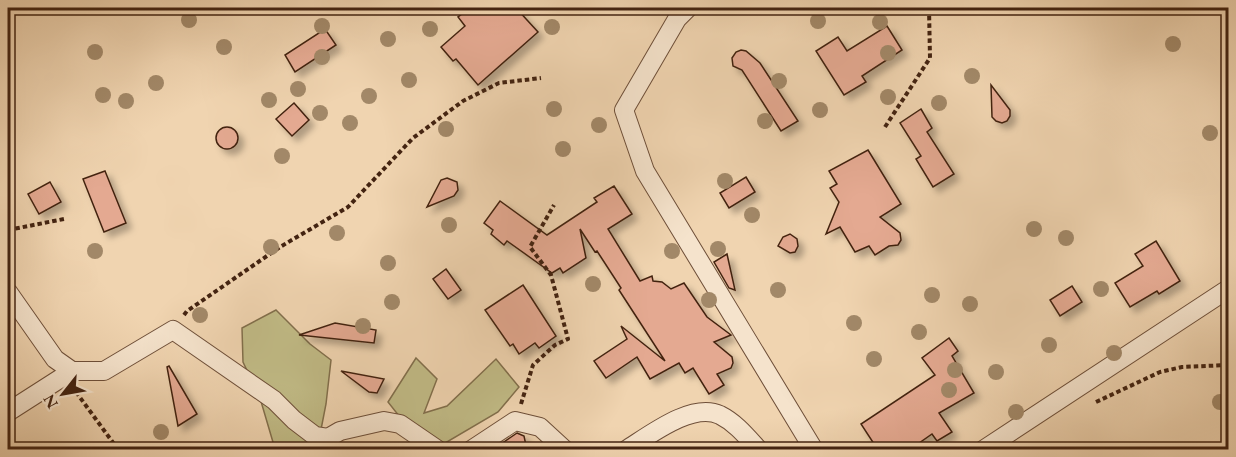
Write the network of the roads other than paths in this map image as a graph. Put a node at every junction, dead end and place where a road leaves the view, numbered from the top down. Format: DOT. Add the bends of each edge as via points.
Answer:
graph roads {
  1 [pos="688,8"];
  2 [pos="1228,289"];
  3 [pos="8,292"];
  4 [pos="68,374"];
  5 [pos="8,412"];
  6 [pos="438,450"];
  7 [pos="471,450"];
  8 [pos="565,450"];
  9 [pos="626,450"];
  10 [pos="759,450"];
  11 [pos="814,450"];
  12 [pos="983,450"];
  1 -- 11 [label="street" via="624,110 645,171"];
  2 -- 12 [label="street"];
  3 -- 4 [label="street"];
  4 -- 5 [label="street"];
  4 -- 6 [label="street" via="104,372 173,330 274,400 315,436 328,438 340,431 384,421 400,424"];
  7 -- 8 [label="street" via="515,422 540,427"];
  9 -- 10 [label="street" via="675,420 704,410 735,424"];
}
